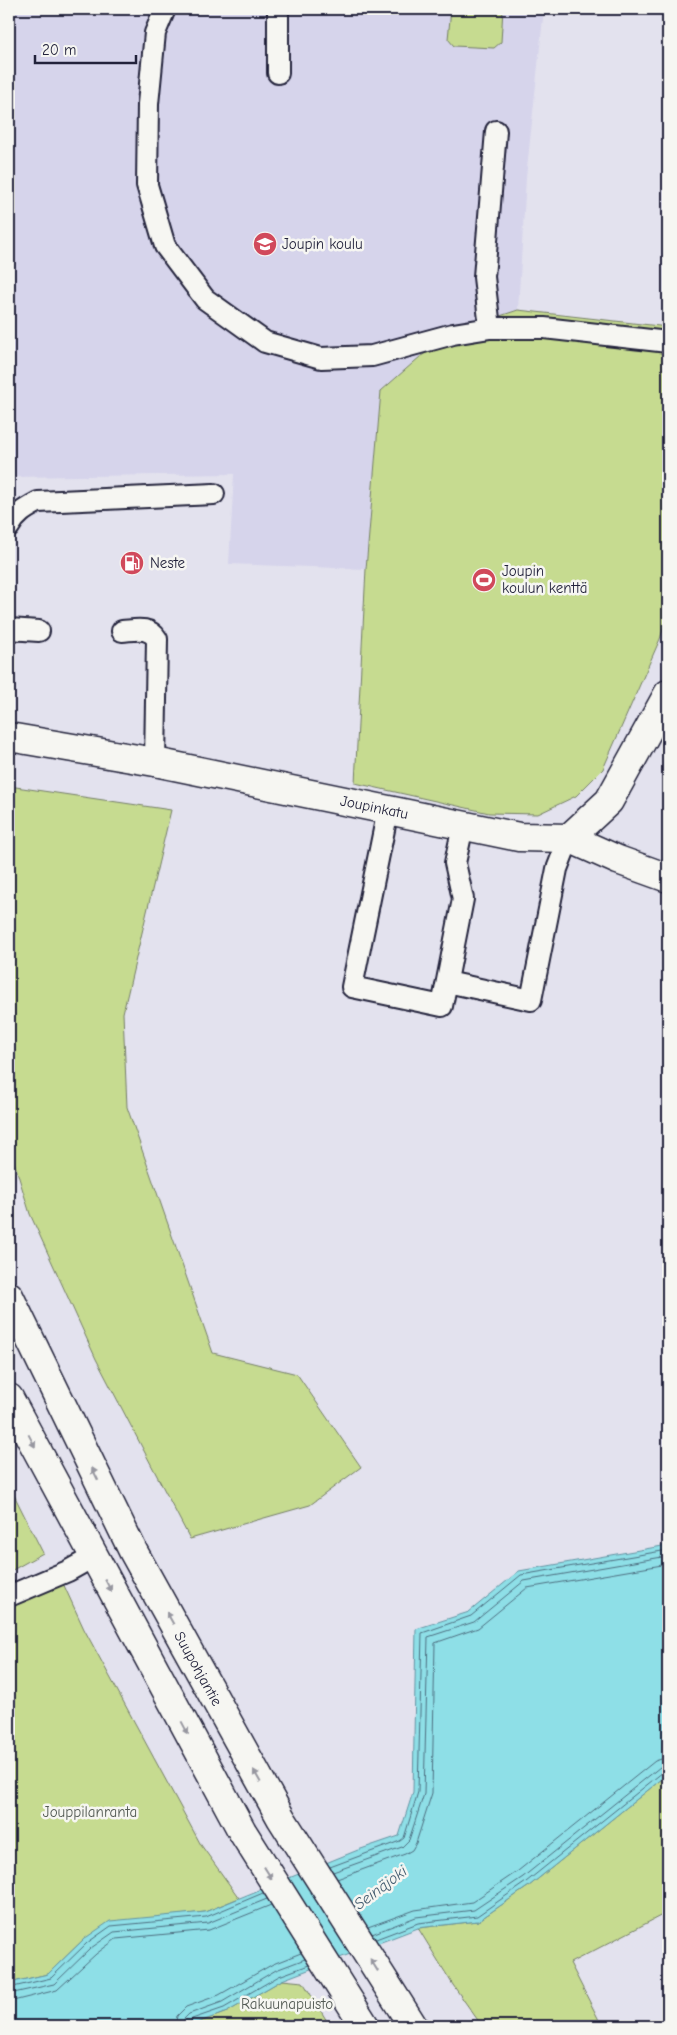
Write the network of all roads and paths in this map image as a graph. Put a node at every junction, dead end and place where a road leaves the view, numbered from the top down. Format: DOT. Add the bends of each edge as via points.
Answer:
graph roads {
  1 [pos="165,9"];
  2 [pos="278,9"];
  3 [pos="278,73"];
  4 [pos="496,131"];
  5 [pos="490,328"];
  6 [pos="668,342"];
  7 [pos="214,494"];
  8 [pos="9,527"];
  9 [pos="9,629"];
  10 [pos="39,631"];
  11 [pos="122,631"];
  12 [pos="668,694"];
  13 [pos="9,737"];
  14 [pos="155,762"];
  15 [pos="388,810"];
  16 [pos="463,826"];
  17 [pos="569,838"];
  18 [pos="668,878"];
  19 [pos="447,982"];
  20 [pos="9,1296"];
  21 [pos="9,1398"];
  22 [pos="93,1557"];
  23 [pos="9,1596"];
  24 [pos="406,2016"];
  25 [pos="366,2026"];
  1 -- 5 [label="lane" via="155,33 148,104 147,185 165,246 205,299 265,342 321,358 372,356 453,334"];
  2 -- 3 [label="lane"];
  4 -- 5 [label="lane" via="484,277"];
  5 -- 6 [label="lane" via="544,328"];
  7 -- 8 [label="lane" via="38,502 22,510"];
  9 -- 10 [label="lane"];
  11 -- 14 [label="lane" via="148,630 157,639"];
  12 -- 17 [label="main road" via="609,801"];
  13 -- 14 [label="main road, Joupinkatu"];
  14 -- 15 [label="main road, Joupinkatu"];
  15 -- 16 [label="main road, Joupinkatu"];
  15 -- 19 [label="lane" via="352,988 442,1006"];
  16 -- 17 [label="main road, Joupinkatu" via="519,837"];
  16 -- 19 [label="lane" via="455,863 463,899"];
  17 -- 18 [label="main road"];
  17 -- 19 [label="lane" via="557,869 531,1000"];
  24 -- 20 [label="main road, Suupohjantie, one-way" via="281,1818 133,1551"];
  21 -- 22 [label="main road, one-way"];
  22 -- 23 [label="lane"];
  22 -- 25 [label="main road, one-way" via="242,1831"];
}
